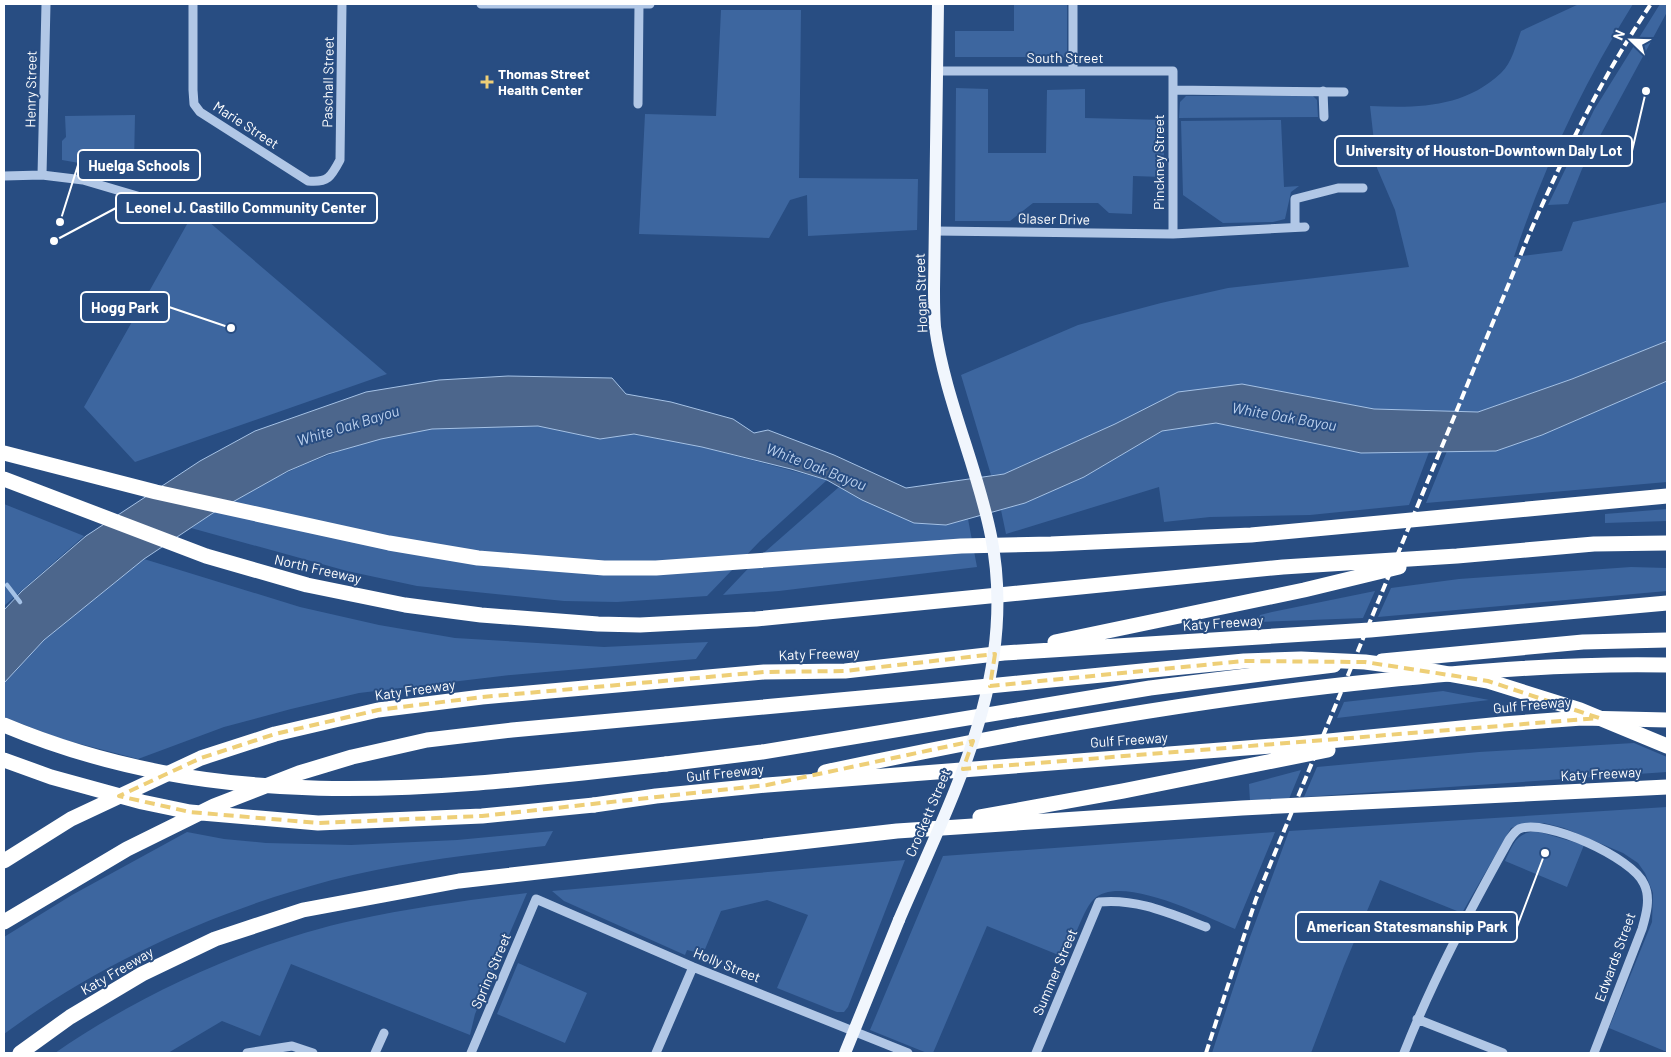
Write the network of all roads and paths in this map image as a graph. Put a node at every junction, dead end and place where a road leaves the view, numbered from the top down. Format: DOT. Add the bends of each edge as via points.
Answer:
graph roads {
  1 [pos="46,4"];
  2 [pos="193,4"];
  3 [pos="342,4"];
  4 [pos="481,4"];
  5 [pos="490,4"];
  6 [pos="639,4"];
  7 [pos="650,4"];
  8 [pos="938,4"];
  9 [pos="1073,4"];
  10 [pos="939,71"];
  11 [pos="1073,71"];
  12 [pos="1173,90"];
  13 [pos="1323,92"];
  14 [pos="1344,92"];
  15 [pos="638,104"];
  16 [pos="1324,116"];
  17 [pos="340,160"];
  18 [pos="42,175"];
  19 [pos="4,176"];
  20 [pos="1363,188"];
  21 [pos="144,198"];
  22 [pos="1305,226"];
  23 [pos="1295,227"];
  24 [pos="936,232"];
  25 [pos="1173,234"];
  26 [pos="4,453"];
  27 [pos="7,480"];
  28 [pos="1667,496"];
  29 [pos="1667,543"];
  30 [pos="1457,556"];
  31 [pos="996,574"];
  32 [pos="1667,603"];
  33 [pos="1667,641"];
  34 [pos="1004,653"];
  35 [pos="1667,665"];
  36 [pos="1667,720"];
  37 [pos="4,725"];
  38 [pos="1418,733"];
  39 [pos="1667,746"];
  40 [pos="4,760"];
  41 [pos="767,785"];
  42 [pos="1667,787"];
  43 [pos="897,830"];
  44 [pos="4,861"];
  45 [pos="536,899"];
  46 [pos="4,922"];
  47 [pos="1206,927"];
  48 [pos="693,966"];
  49 [pos="1417,1019"];
  50 [pos="854,1031"];
  51 [pos="384,1033"];
  52 [pos="20,1053"];
  53 [pos="247,1053"];
  54 [pos="313,1053"];
  55 [pos="375,1053"];
  56 [pos="471,1053"];
  57 [pos="656,1053"];
  58 [pos="845,1053"];
  59 [pos="908,1053"];
  60 [pos="1036,1053"];
  61 [pos="1404,1053"];
  62 [pos="1503,1053"];
  63 [pos="1594,1053"];
  1 -- 18 [label="street, Henry Street"];
  2 -- 17 [label="street, Marie Street" via="193,90 194,104 200,112 308,181 321,182 332,175"];
  3 -- 17 [label="street, Paschall Street"];
  4 -- 5 [label="street"];
  5 -- 6 [label="street"];
  6 -- 7 [label="street"];
  6 -- 15 [label="street"];
  8 -- 10 [label="main road, Hogan Street"];
  9 -- 11 [label="street"];
  10 -- 11 [label="street, South Street"];
  10 -- 24 [label="main road, Hogan Street"];
  11 -- 12 [label="street, South Street" via="1173,71"];
  12 -- 13 [label="street"];
  12 -- 25 [label="street, Pinckney Street"];
  13 -- 14 [label="street"];
  13 -- 16 [label="street"];
  18 -- 19 [label="street"];
  18 -- 21 [label="street" via="83,180"];
  20 -- 23 [label="street" via="1338,188 1295,199"];
  22 -- 23 [label="street, Glaser Drive"];
  23 -- 25 [label="street, Glaser Drive"];
  24 -- 25 [label="street, Glaser Drive"];
  24 -- 31 [label="main road, Hogan Street, bridge" via="935,326 948,386 974,468 991,537"];
  26 -- 28 [label="highway" via="156,492 434,552 552,565 656,568 962,546 1261,534"];
  27 -- 30 [label="highway, North Freeway" via="198,553 307,585 405,605 552,622 640,625 756,619 1104,583"];
  29 -- 30 [label="highway" via="1594,544"];
  30 -- 34 [label="highway"];
  31 -- 50 [label="main road, Crockett Street, bridge" via="998,629 985,706 953,794"];
  32 -- 34 [label="highway, Katy Freeway" via="1370,630"];
  33 -- 37 [label="highway, bridge" via="1583,642 1322,666 1159,687 762,752 428,787 356,790 220,782 157,772 48,742"];
  34 -- 44 [label="highway, Katy Freeway" via="837,671 764,672 482,697 378,710 275,734 201,758 72,819"];
  35 -- 41 [label="highway" via="1586,665 1440,674 1176,706 932,749"];
  36 -- 38 [label="highway, Gulf Freeway" via="1582,718"];
  38 -- 41 [label="highway, Gulf Freeway"];
  38 -- 43 [label="highway" via="1123,791"];
  39 -- 46 [label="highway, bridge" via="1580,710 1488,681 1365,662 1301,659 1193,666 512,730 427,740 299,773 179,823 119,854"];
  40 -- 41 [label="highway, Gulf Freeway, bridge" via="51,777 190,812 308,822 482,816"];
  42 -- 43 [label="highway, Katy Freeway" via="1259,807"];
  43 -- 52 [label="highway, Katy Freeway" via="532,870 304,910 215,939 142,974"];
  45 -- 48 [label="street, Holly Street"];
  45 -- 56 [label="street, Spring Street"];
  47 -- 60 [label="street, Summer Street" via="1144,905 1118,900 1099,902"];
  48 -- 50 [label="street, Holly Street"];
  48 -- 57 [label="street"];
  49 -- 61 [label="street"];
  49 -- 62 [label="street"];
  49 -- 63 [label="street, Edwards Street" via="1468,914 1516,832 1524,828 1559,832 1601,848 1625,862 1645,884 1646,914"];
  50 -- 58 [label="main road, Crockett Street"];
  50 -- 59 [label="street, Holly Street"];
  51 -- 55 [label="street"];
  53 -- 54 [label="street" via="292,1046"];
}
